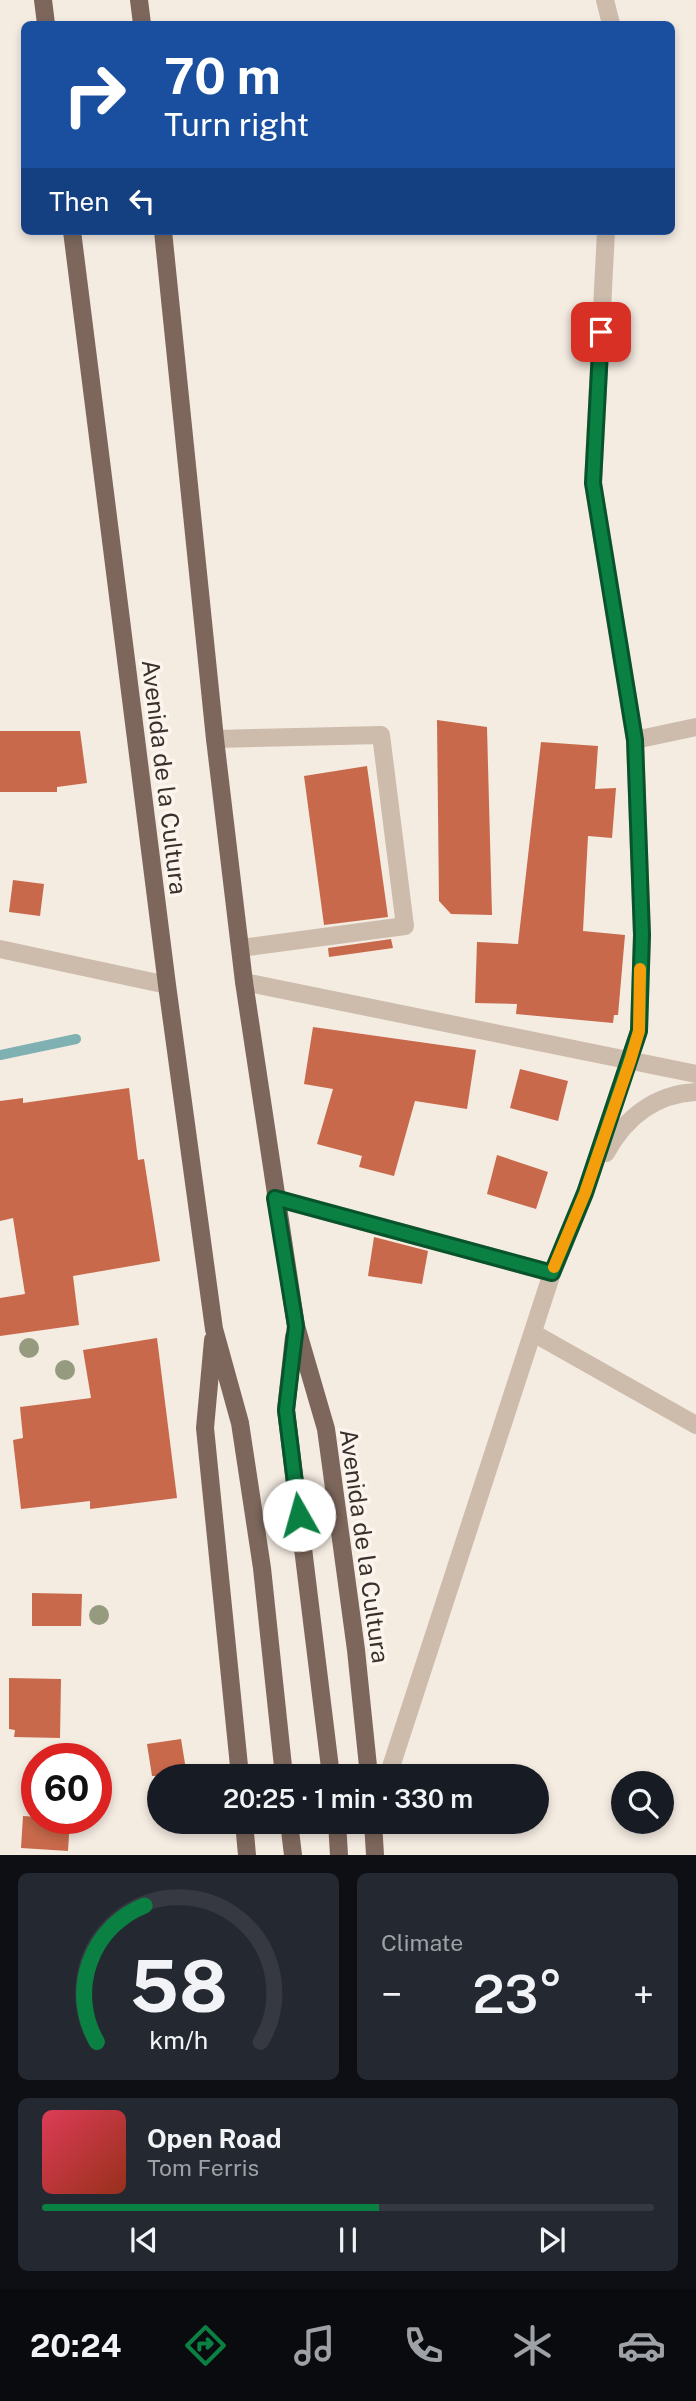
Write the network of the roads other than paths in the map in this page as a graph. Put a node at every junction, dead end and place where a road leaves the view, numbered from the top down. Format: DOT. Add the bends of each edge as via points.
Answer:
graph roads {
  1 [pos="43,0"];
  2 [pos="139,0"];
  3 [pos="606,0"];
  4 [pos="46,21"];
  5 [pos="142,21"];
  6 [pos="610,21"];
  7 [pos="73,235"];
  8 [pos="163,235"];
  9 [pos="606,235"];
  10 [pos="696,727"];
  11 [pos="215,739"];
  12 [pos="635,740"];
  13 [pos="241,948"];
  14 [pos="0,949"];
  15 [pos="244,982"];
  16 [pos="167,985"];
  17 [pos="630,1061"];
  18 [pos="696,1074"];
  19 [pos="696,1092"];
  20 [pos="585,1193"];
  21 [pos="275,1198"];
  22 [pos="552,1273"];
  23 [pos="296,1326"];
  24 [pos="214,1329"];
  25 [pos="535,1334"];
  26 [pos="696,1424"];
  27 [pos="239,1764"];
  28 [pos="283,1764"];
  29 [pos="330,1764"];
  30 [pos="368,1764"];
  31 [pos="392,1764"];
  32 [pos="245,1834"];
  33 [pos="290,1834"];
  34 [pos="338,1834"];
  35 [pos="374,1834"];
  36 [pos="247,1855"];
  37 [pos="293,1855"];
  38 [pos="339,1855"];
  39 [pos="375,1855"];
  1 -- 4 [label="main road"];
  2 -- 5 [label="main road"];
  3 -- 6 [label="street"];
  7 -- 16 [label="main road, Avenida de la Cultura"];
  8 -- 11 [label="main road, Avenida de la Cultura"];
  9 -- 12 [label="street" via="593,483"];
  10 -- 12 [label="street"];
  11 -- 13 [label="main road, Avenida de la Cultura"];
  11 -- 13 [label="street" via="382,735 405,926"];
  12 -- 17 [label="street" via="642,935 639,1031"];
  13 -- 15 [label="main road, Avenida de la Cultura"];
  14 -- 16 [label="street"];
  15 -- 17 [label="street"];
  15 -- 21 [label="main road, Avenida de la Cultura"];
  16 -- 24 [label="main road, Avenida de la Cultura"];
  17 -- 18 [label="street"];
  17 -- 20 [label="street"];
  19 -- 20 [label="street" via="661,1098 636,1113 612,1141"];
  20 -- 22 [label="street"];
  21 -- 22 [label="street"];
  21 -- 23 [label="main road, Avenida de la Cultura"];
  22 -- 25 [label="street"];
  23 -- 29 [label="main road, Avenida de la Cultura" via="286,1410"];
  23 -- 30 [label="main road, Avenida de la Cultura" via="326,1429"];
  24 -- 27 [label="main road, Avenida de la Cultura" via="205,1428"];
  24 -- 28 [label="main road, Avenida de la Cultura" via="240,1423 262,1568"];
  25 -- 26 [label="street"];
  25 -- 31 [label="street"];
  32 -- 36 [label="main road"];
  33 -- 37 [label="main road"];
  34 -- 38 [label="main road"];
  35 -- 39 [label="main road"];
}
